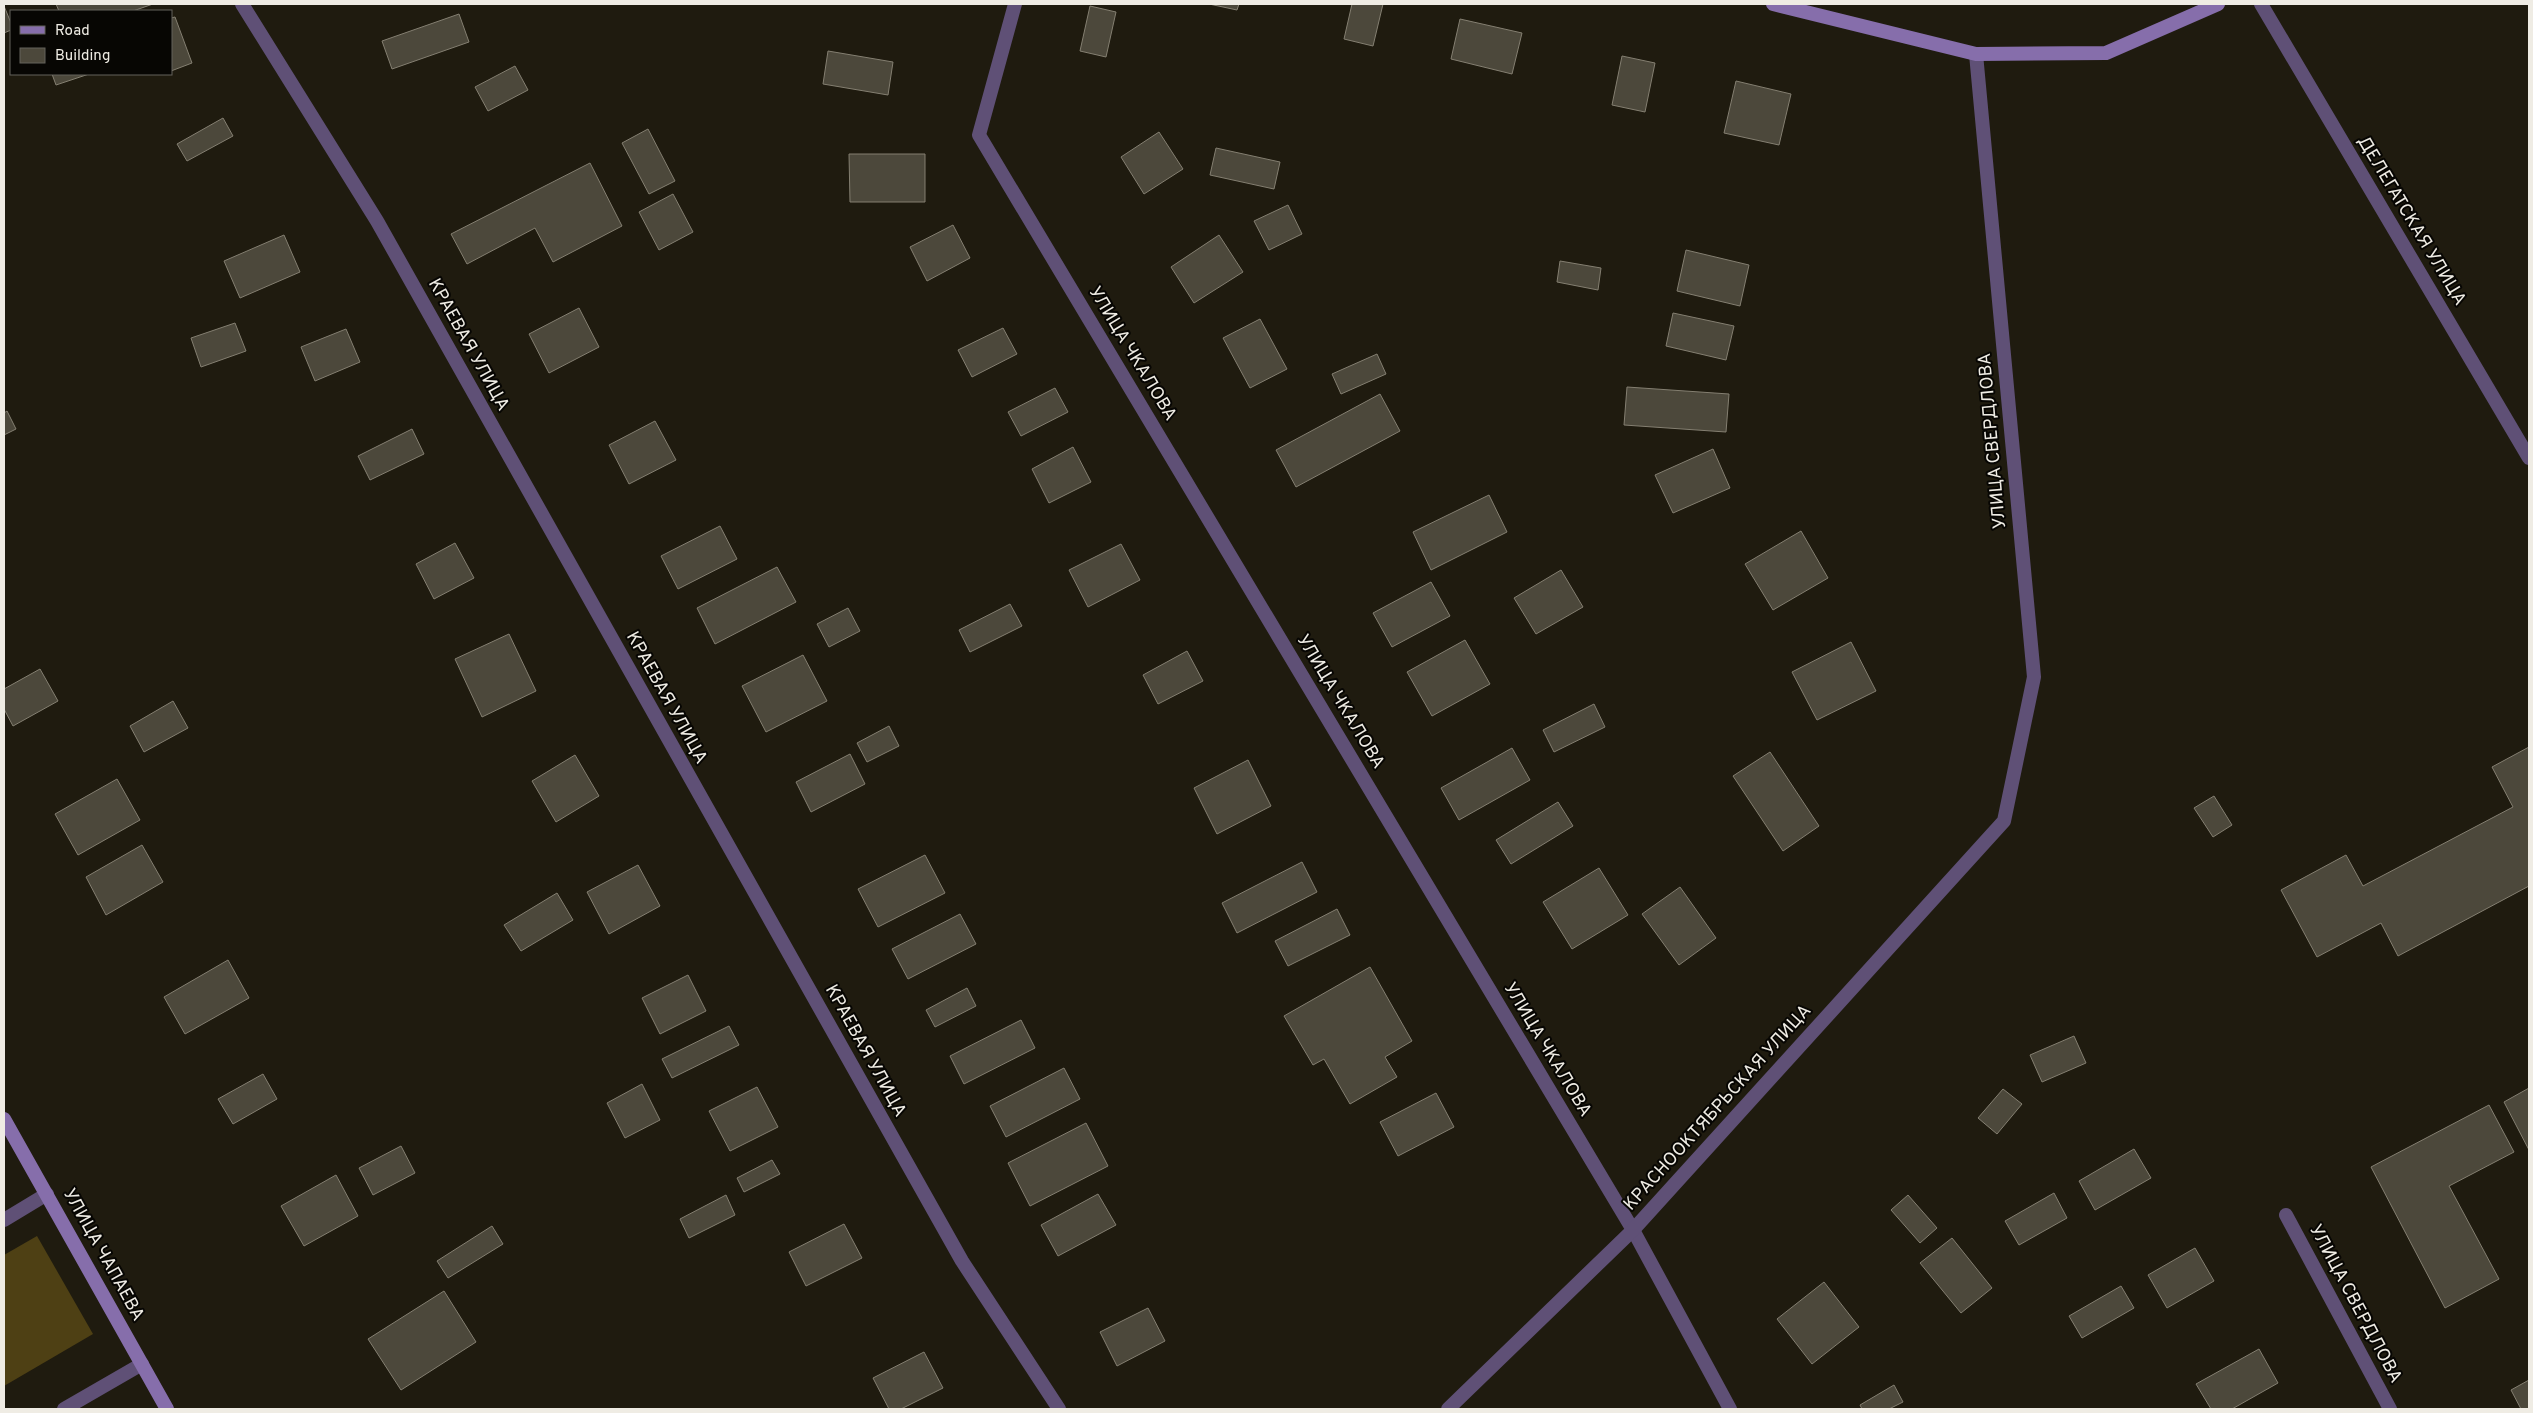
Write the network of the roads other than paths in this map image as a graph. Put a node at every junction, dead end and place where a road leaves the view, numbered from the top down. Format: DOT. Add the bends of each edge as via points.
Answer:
graph roads {
  1 [pos="242,4"];
  2 [pos="1015,4"];
  3 [pos="1773,4"];
  4 [pos="2218,4"];
  5 [pos="2261,4"];
  6 [pos="1976,54"];
  7 [pos="2529,458"];
  8 [pos="2004,821"];
  9 [pos="4,1119"];
  10 [pos="47,1194"];
  11 [pos="2286,1215"];
  12 [pos="4,1220"];
  13 [pos="1633,1230"];
  14 [pos="142,1364"];
  15 [pos="64,1409"];
  16 [pos="167,1409"];
  17 [pos="1059,1409"];
  18 [pos="1448,1409"];
  19 [pos="1730,1409"];
  20 [pos="2390,1409"];
  1 -- 17 [label="street, КРАЕВАЯ УЛИЦА" via="377,221 962,1261"];
  2 -- 13 [label="street, УЛИЦА ЧКАЛОВА" via="979,135"];
  3 -- 6 [label="main road"];
  4 -- 6 [label="main road" via="2106,53"];
  5 -- 7 [label="street, ДЕЛЕГАТСКАЯ УЛИЦА"];
  6 -- 8 [label="street, УЛИЦА СВЕРДЛОВА" via="2034,678"];
  8 -- 13 [label="street, КРАСНООКТЯБРЬСКАЯ УЛИЦА"];
  9 -- 10 [label="main road, УЛИЦА ЧАПАЕВА"];
  10 -- 12 [label="street"];
  10 -- 14 [label="main road, УЛИЦА ЧАПАЕВА"];
  11 -- 20 [label="street, УЛИЦА СВЕРДЛОВА"];
  13 -- 18 [label="street, КРАСНООКТЯБРЬСКАЯ УЛИЦА"];
  13 -- 19 [label="street, УЛИЦА ЧКАЛОВА"];
  14 -- 15 [label="street"];
  14 -- 16 [label="main road, УЛИЦА ЧАПАЕВА"];
}
